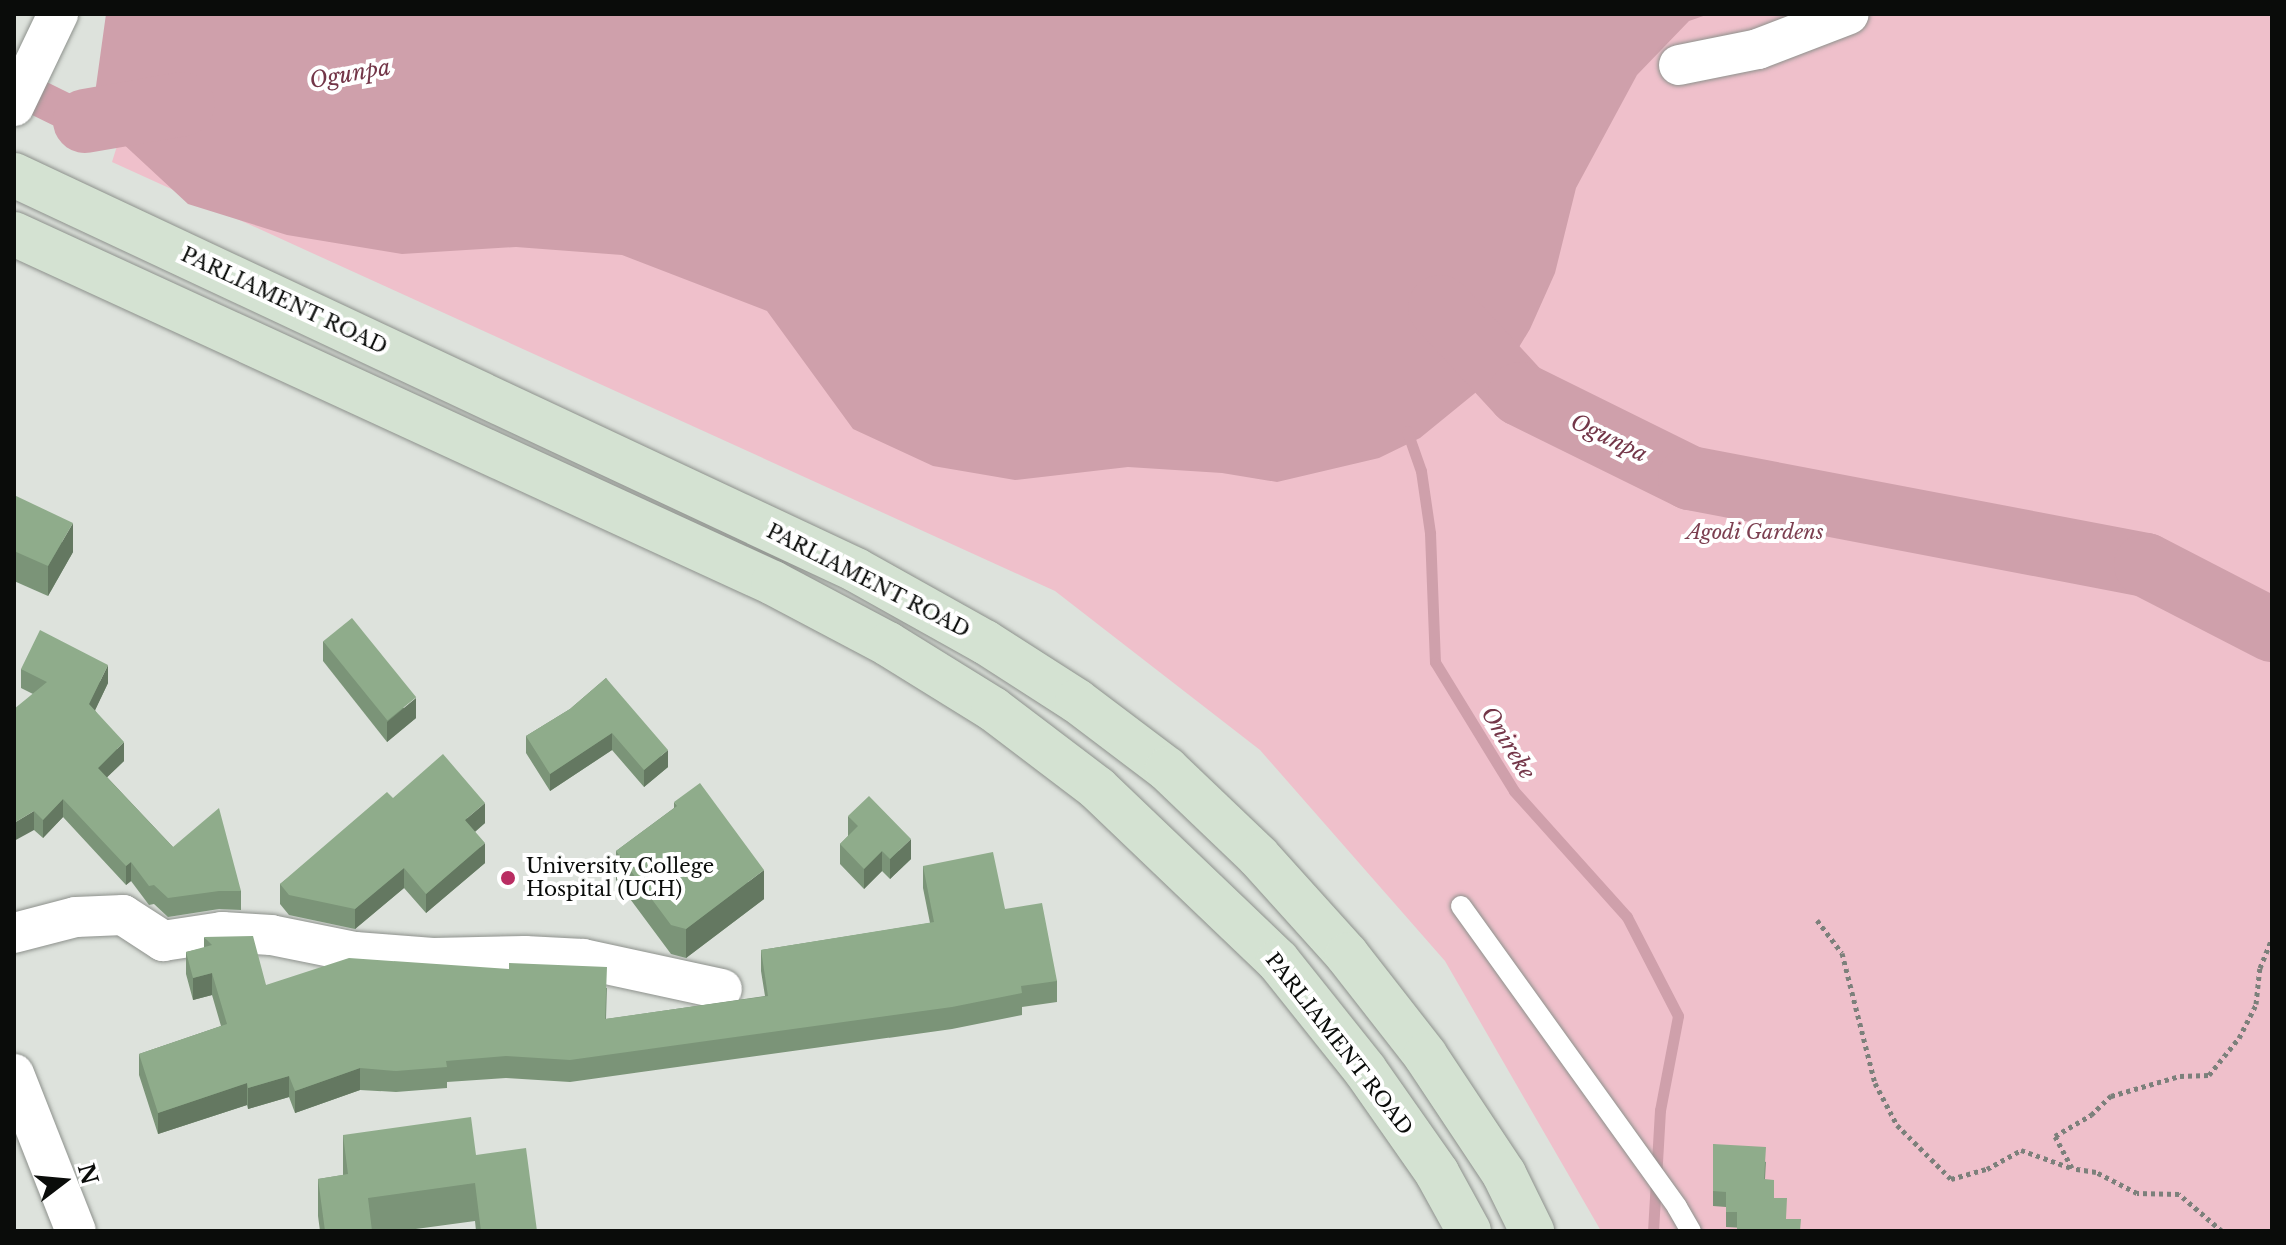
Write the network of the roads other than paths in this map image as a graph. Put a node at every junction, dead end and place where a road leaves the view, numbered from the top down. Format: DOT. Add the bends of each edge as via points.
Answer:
graph roads {
  1 [pos="1849,14"];
  2 [pos="53,28"];
  3 [pos="1679,65"];
  4 [pos="14,106"];
  5 [pos="14,175"];
  6 [pos="14,234"];
  7 [pos="1461,906"];
  8 [pos="14,933"];
  9 [pos="722,989"];
  10 [pos="14,1074"];
  11 [pos="76,1231"];
  12 [pos="1469,1231"];
  13 [pos="1532,1231"];
  14 [pos="1691,1231"];
  1 -- 3 [label="street" via="1758,49"];
  2 -- 4 [label="street"];
  5 -- 13 [label="main road, PARLIAMENT ROAD" via="856,570 1077,701 1167,769 1258,856 1347,955 1425,1055 1504,1174"];
  6 -- 12 [label="main road, PARLIAMENT ROAD" via="773,583 888,644 993,709 1097,788 1278,961 1365,1070 1437,1173"];
  7 -- 14 [label="lane"];
  8 -- 9 [label="street" via="76,917 123,915 163,941 222,932 433,958 583,959"];
  10 -- 11 [label="street"];
}
